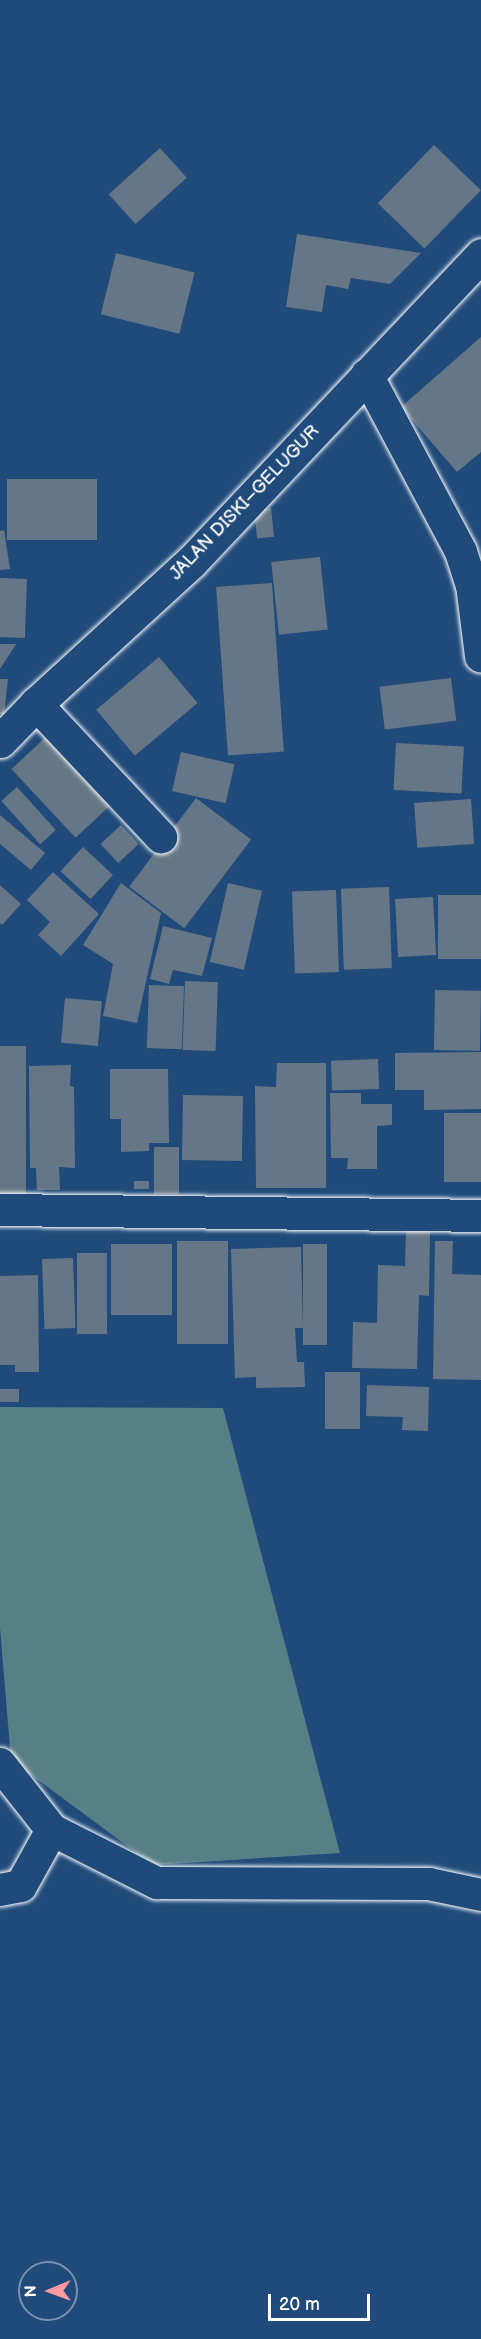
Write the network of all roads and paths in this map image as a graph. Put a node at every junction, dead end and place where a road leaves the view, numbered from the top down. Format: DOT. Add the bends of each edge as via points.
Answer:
graph roads {
  1 [pos="481,255"];
  2 [pos="367,375"];
  3 [pos="481,656"];
  4 [pos="36,704"];
  5 [pos="0,741"];
  6 [pos="161,837"];
  7 [pos="0,1210"];
  8 [pos="481,1216"];
  9 [pos="0,1764"];
  10 [pos="52,1830"];
  11 [pos="0,1890"];
  12 [pos="481,1894"];
  1 -- 2 [label="main road, JALAN DISKI–GELUGUR"];
  2 -- 3 [label="street" via="461,552 472,585"];
  2 -- 4 [label="main road, JALAN DISKI–GELUGUR" via="192,561"];
  4 -- 5 [label="main road, JALAN DISKI–GELUGUR"];
  4 -- 6 [label="street"];
  7 -- 8 [label="street"];
  9 -- 10 [label="street"];
  10 -- 11 [label="street" via="21,1886"];
  10 -- 12 [label="street" via="157,1883 429,1884"];
}
